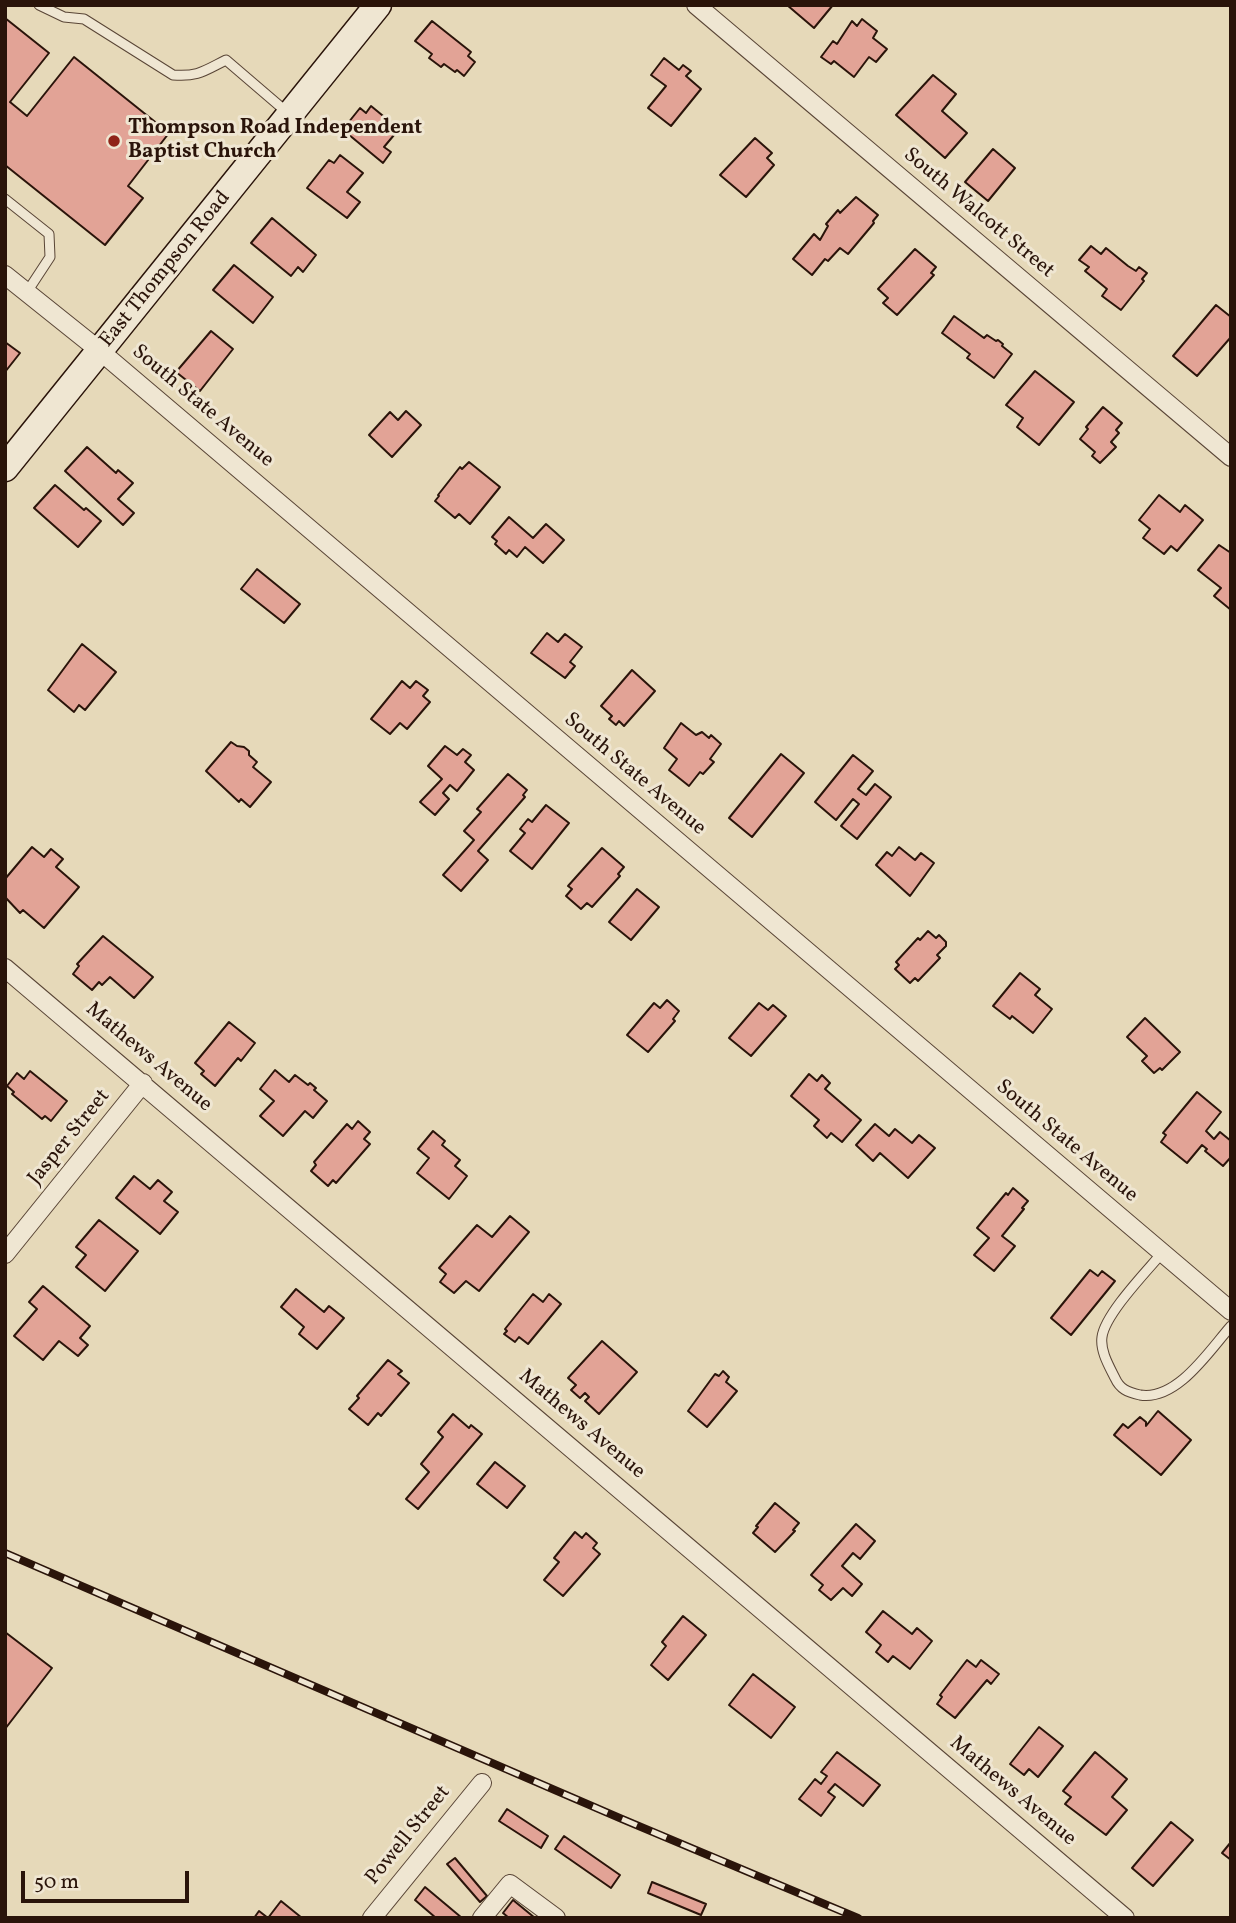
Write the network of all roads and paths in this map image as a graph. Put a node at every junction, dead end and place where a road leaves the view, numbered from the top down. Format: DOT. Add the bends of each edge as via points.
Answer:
graph roads {
  1 [pos="39,5"];
  2 [pos="378,5"];
  3 [pos="696,5"];
  4 [pos="290,115"];
  5 [pos="5,198"];
  6 [pos="5,275"];
  7 [pos="27,292"];
  8 [pos="100,351"];
  9 [pos="1231,457"];
  10 [pos="5,468"];
  11 [pos="5,968"];
  12 [pos="143,1083"];
  13 [pos="1162,1253"];
  14 [pos="5,1254"];
  15 [pos="1231,1311"];
  16 [pos="1231,1326"];
  17 [pos="481,1783"];
  18 [pos="372,1918"];
  19 [pos="482,1918"];
  20 [pos="556,1918"];
  21 [pos="1125,1918"];
  1 -- 4 [label="lane" via="64,18 84,19 173,75 205,73 226,60"];
  2 -- 4 [label="main road, East Thompson Road"];
  3 -- 9 [label="street, South Walcott Street"];
  4 -- 8 [label="main road, East Thompson Road"];
  5 -- 7 [label="lane" via="50,234 50,257"];
  6 -- 7 [label="street, South State Avenue"];
  7 -- 8 [label="street, South State Avenue"];
  8 -- 10 [label="main road, East Thompson Road"];
  8 -- 13 [label="street, South State Avenue"];
  11 -- 12 [label="street, Mathews Avenue"];
  12 -- 14 [label="street, Jasper Street"];
  12 -- 21 [label="street, Mathews Avenue"];
  13 -- 15 [label="street, South State Avenue"];
  13 -- 16 [label="lane" via="1124,1299 1102,1336 1105,1357 1119,1387 1152,1397 1179,1384"];
  17 -- 18 [label="street, Powell Street"];
  19 -- 20 [label="street" via="510,1884"];
}
